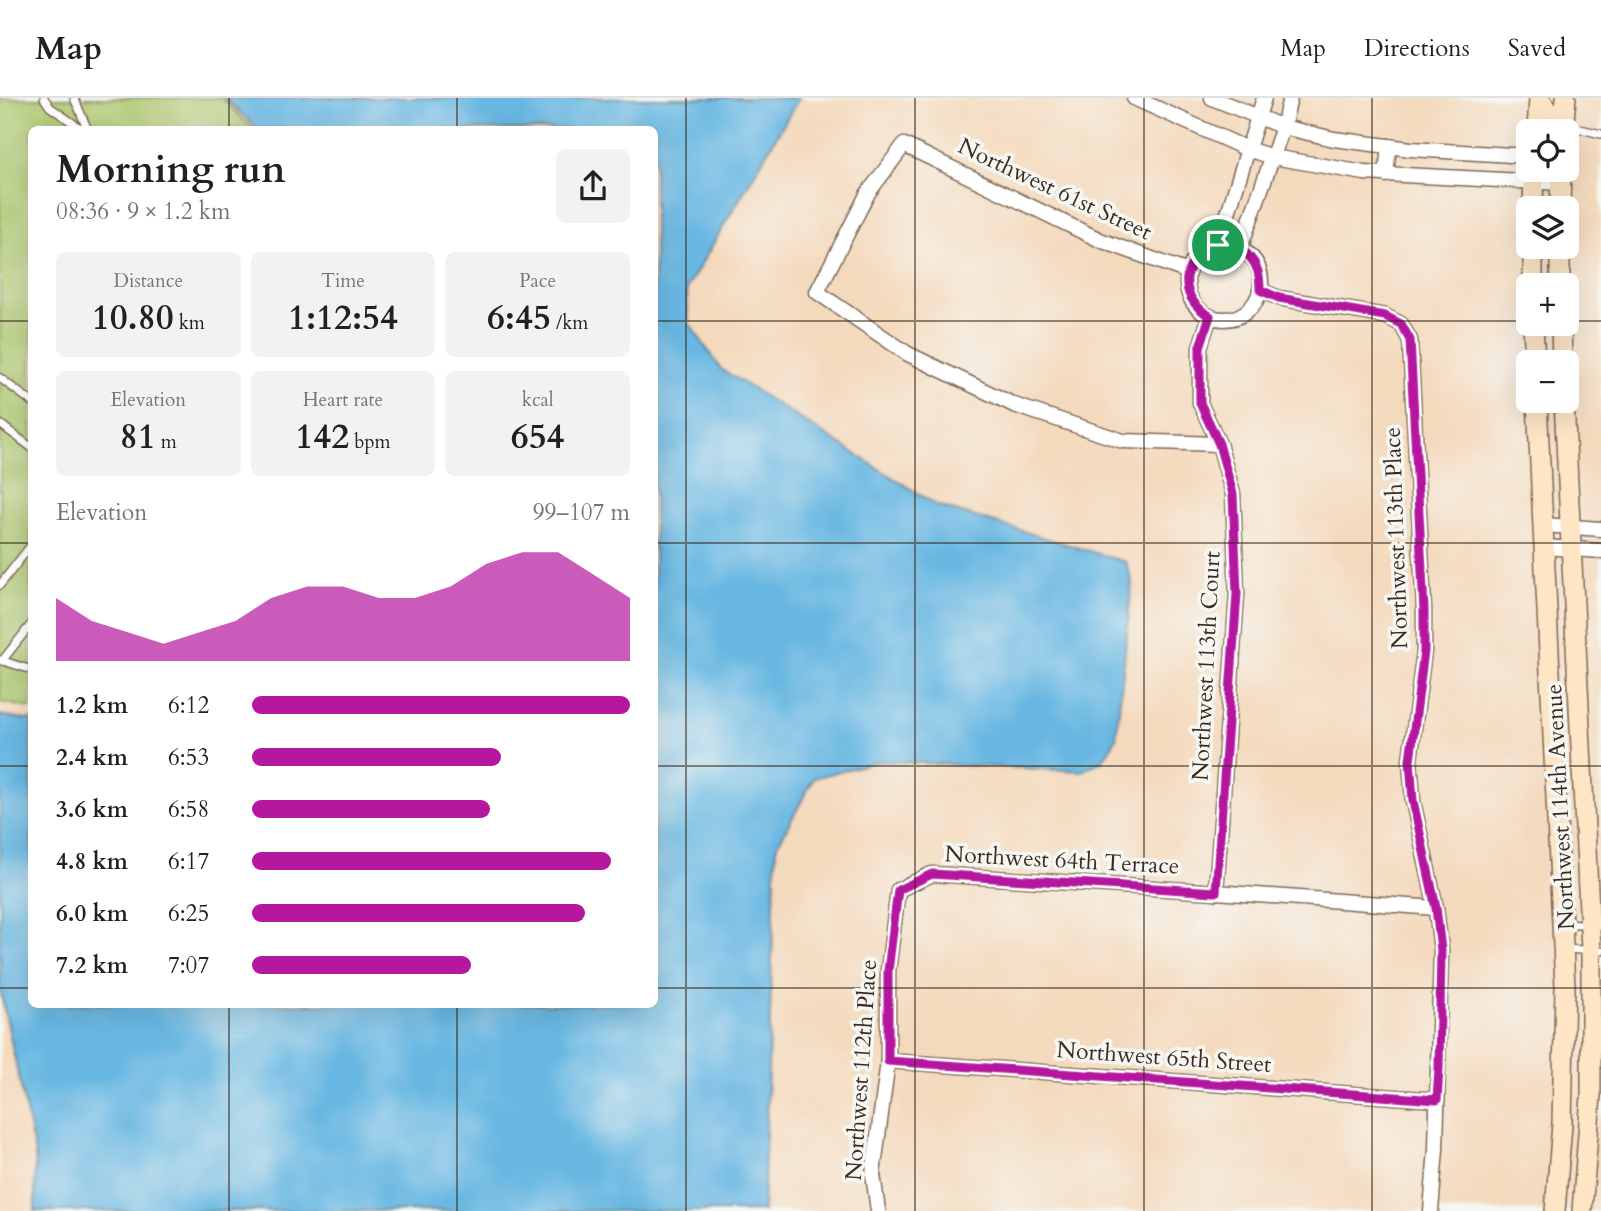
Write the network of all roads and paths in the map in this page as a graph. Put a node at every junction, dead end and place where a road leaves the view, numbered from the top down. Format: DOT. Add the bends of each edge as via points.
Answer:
graph roads {
  1 [pos="44,98"];
  2 [pos="74,98"];
  3 [pos="1134,98"];
  4 [pos="1212,98"];
  5 [pos="1264,98"];
  6 [pos="1290,98"];
  7 [pos="1539,98"];
  8 [pos="1566,98"];
  9 [pos="1258,118"];
  10 [pos="1538,119"];
  11 [pos="1555,119"];
  12 [pos="1564,119"];
  13 [pos="79,126"];
  14 [pos="84,126"];
  15 [pos="1283,127"];
  16 [pos="1579,131"];
  17 [pos="1601,134"];
  18 [pos="1389,146"];
  19 [pos="1247,149"];
  20 [pos="1516,155"];
  21 [pos="1273,157"];
  22 [pos="1386,175"];
  23 [pos="1516,176"];
  24 [pos="1218,245"];
  25 [pos="1240,248"];
  26 [pos="1188,272"];
  27 [pos="1260,290"];
  28 [pos="1210,316"];
  29 [pos="0,377"];
  30 [pos="28,399"];
  31 [pos="1538,413"];
  32 [pos="1565,413"];
  33 [pos="0,424"];
  34 [pos="1219,444"];
  35 [pos="28,445"];
  36 [pos="1543,525"];
  37 [pos="1570,527"];
  38 [pos="1601,529"];
  39 [pos="1544,547"];
  40 [pos="1572,548"];
  41 [pos="28,549"];
  42 [pos="1601,551"];
  43 [pos="0,585"];
  44 [pos="28,628"];
  45 [pos="1,660"];
  46 [pos="28,669"];
  47 [pos="898,890"];
  48 [pos="1216,892"];
  49 [pos="1436,908"];
  50 [pos="1562,923"];
  51 [pos="1596,925"];
  52 [pos="1564,949"];
  53 [pos="1596,951"];
  54 [pos="888,1061"];
  55 [pos="1437,1100"];
  56 [pos="878,1211"];
  57 [pos="1430,1211"];
  58 [pos="1555,1211"];
  59 [pos="1582,1211"];
  1 -- 13 [label="lane"];
  2 -- 14 [label="lane"];
  3 -- 19 [label="street"];
  4 -- 9 [label="street"];
  5 -- 9 [label="street"];
  6 -- 15 [label="street"];
  7 -- 10 [label="street"];
  7 -- 11 [label="street"];
  8 -- 12 [label="street"];
  9 -- 15 [label="street"];
  9 -- 19 [label="street"];
  15 -- 18 [label="street"];
  15 -- 21 [label="street"];
  16 -- 17 [label="lane"];
  18 -- 20 [label="street"];
  18 -- 22 [label="street"];
  19 -- 21 [label="street"];
  19 -- 24 [label="street"];
  21 -- 22 [label="street"];
  21 -- 25 [label="street"];
  22 -- 23 [label="street"];
  24 -- 25 [label="street"];
  24 -- 26 [label="street" via="1199,254"];
  25 -- 27 [label="street" via="1257,266"];
  26 -- 28 [label="street" via="1188,293"];
  26 -- 34 [label="street, Northwest 61st Street" via="1100,240 904,145 869,193 817,292 908,354 1014,405 1124,441"];
  27 -- 28 [label="street" via="1247,311 1223,319"];
  27 -- 49 [label="street, Northwest 113th Place" via="1279,298 1385,316 1401,324 1410,340 1424,610 1424,651 1410,760 1413,801"];
  28 -- 34 [label="street, Northwest 113th Court" via="1200,347 1200,403"];
  29 -- 30 [label="lane"];
  31 -- 36 [label="street, Northwest 114th Avenue"];
  32 -- 37 [label="street, Northwest 114th Avenue"];
  33 -- 35 [label="lane"];
  34 -- 48 [label="street, Northwest 113th Court" via="1233,494 1237,594"];
  36 -- 37 [label="street"];
  36 -- 39 [label="street, Northwest 114th Avenue"];
  37 -- 38 [label="street"];
  37 -- 40 [label="street, Northwest 114th Avenue"];
  39 -- 40 [label="street"];
  39 -- 50 [label="street, Northwest 114th Avenue"];
  40 -- 42 [label="street"];
  40 -- 51 [label="street, Northwest 114th Avenue"];
  41 -- 43 [label="lane"];
  44 -- 45 [label="lane"];
  45 -- 46 [label="lane"];
  47 -- 48 [label="street, Northwest 64th Terrace" via="932,874"];
  47 -- 54 [label="street, Northwest 112th Place" via="888,971"];
  48 -- 49 [label="street, Northwest 64th Terrace"];
  49 -- 55 [label="street, Northwest 113th Place" via="1441,950"];
  50 -- 51 [label="lane"];
  50 -- 52 [label="street, Northwest 114th Avenue"];
  51 -- 53 [label="street, Northwest 114th Avenue"];
  52 -- 53 [label="lane"];
  52 -- 58 [label="street, Northwest 114th Avenue" via="1564,1073"];
  53 -- 59 [label="street, Northwest 114th Avenue"];
  54 -- 55 [label="street, Northwest 65th Street"];
  54 -- 56 [label="street, Northwest 112th Place" via="873,1174"];
  55 -- 57 [label="street, Northwest 113th Place"];
}
